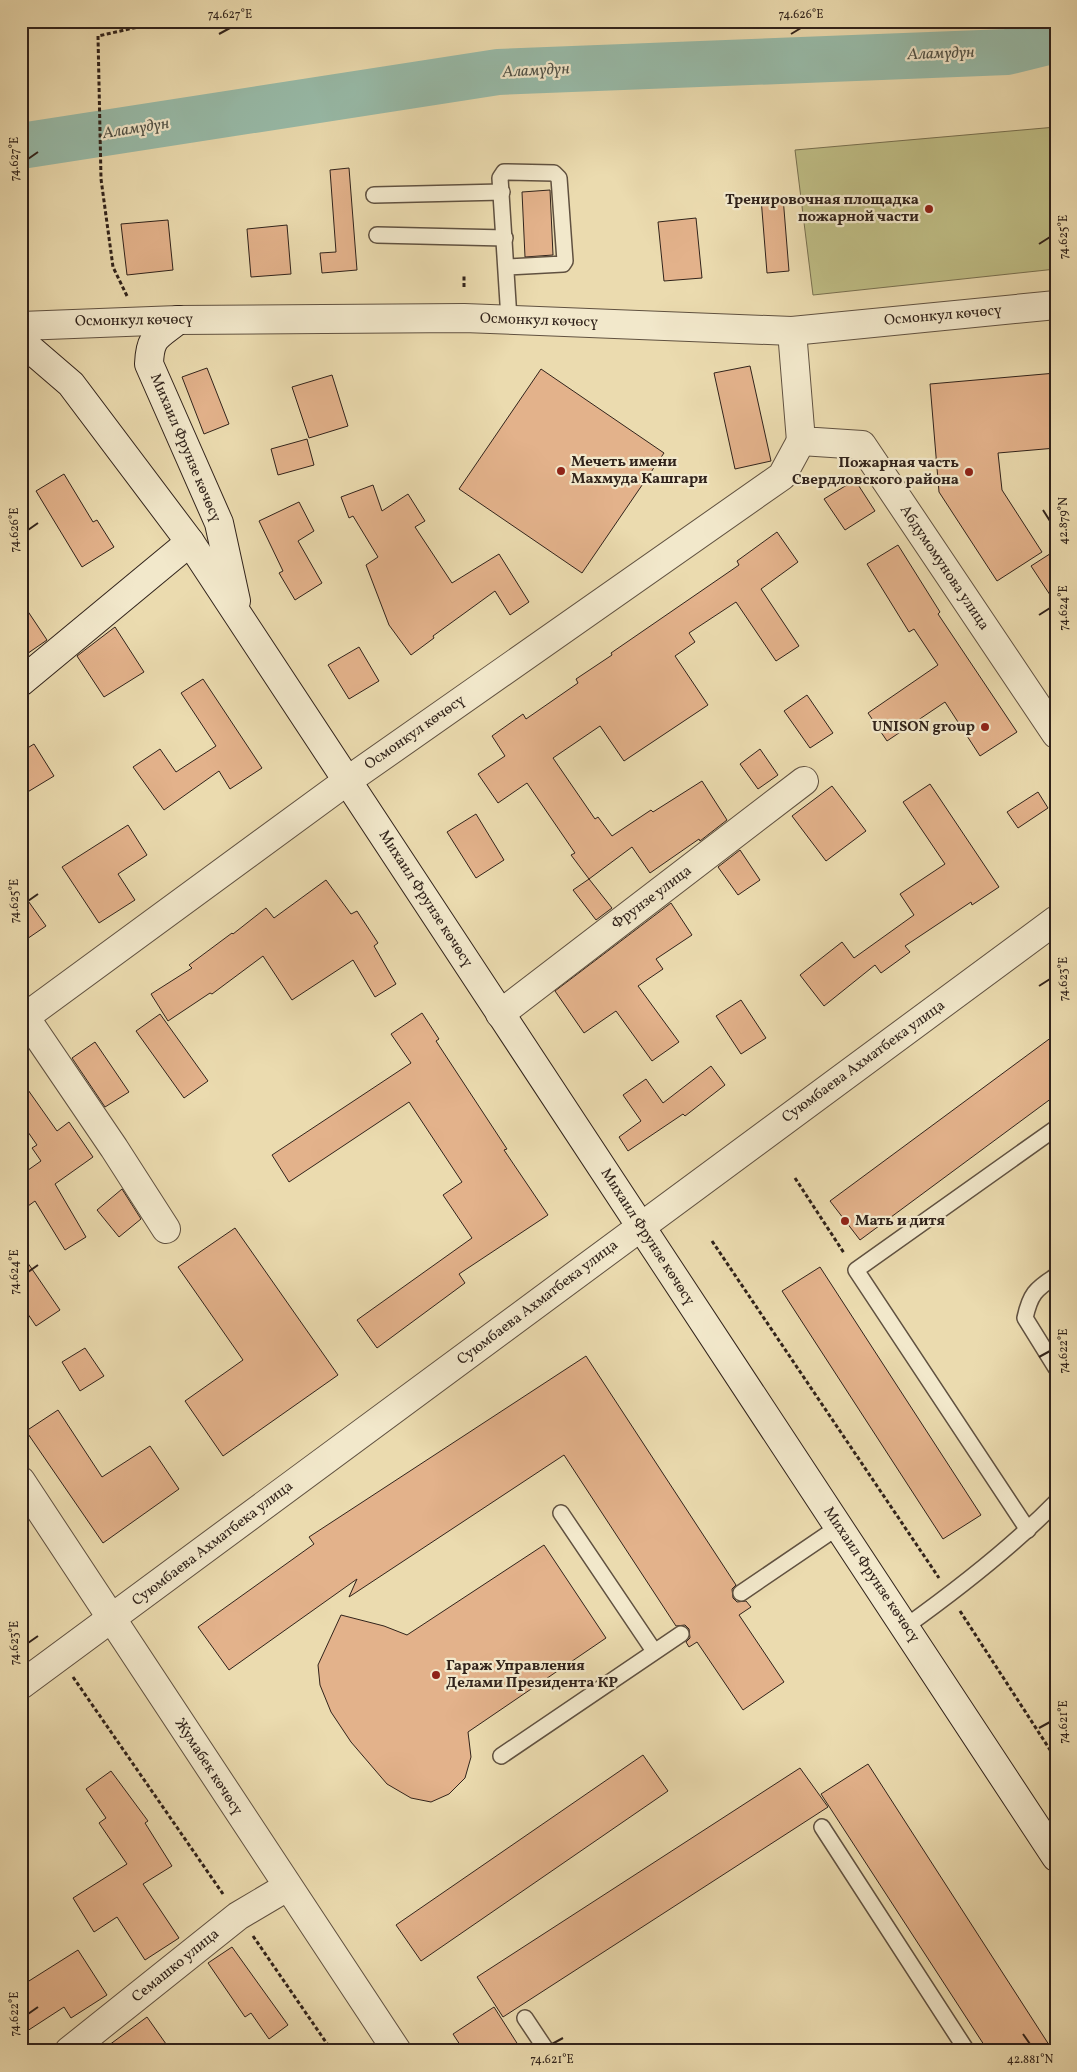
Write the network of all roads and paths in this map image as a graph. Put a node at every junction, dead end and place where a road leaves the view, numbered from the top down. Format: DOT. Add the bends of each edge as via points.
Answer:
graph roads {
  1 [pos="165,21"];
  2 [pos="502,192"];
  3 [pos="374,195"];
  4 [pos="377,235"];
  5 [pos="505,238"];
  6 [pos="506,268"];
  7 [pos="464,275"];
  8 [pos="464,287"];
  9 [pos="1056,306"];
  10 [pos="509,319"];
  11 [pos="178,320"];
  12 [pos="140,321"];
  13 [pos="21,326"];
  14 [pos="792,331"];
  15 [pos="21,341"];
  16 [pos="801,441"];
  17 [pos="190,542"];
  18 [pos="240,617"];
  19 [pos="21,682"];
  20 [pos="1056,734"];
  21 [pos="347,781"];
  22 [pos="804,781"];
  23 [pos="1056,920"];
  24 [pos="500,1014"];
  25 [pos="23,1018"];
  26 [pos="1056,1128"];
  27 [pos="795,1178"];
  28 [pos="640,1227"];
  29 [pos="166,1229"];
  30 [pos="712,1241"];
  31 [pos="856,1270"];
  32 [pos="1056,1276"];
  33 [pos="1056,1368"];
  34 [pos="21,1481"];
  35 [pos="1056,1502"];
  36 [pos="561,1512"];
  37 [pos="838,1527"];
  38 [pos="1028,1530"];
  39 [pos="741,1593"];
  40 [pos="950,1594"];
  41 [pos="111,1619"];
  42 [pos="905,1627"];
  43 [pos="681,1634"];
  44 [pos="654,1651"];
  45 [pos="71,1674"];
  46 [pos="21,1685"];
  47 [pos="501,1756"];
  48 [pos="1056,1759"];
  49 [pos="822,1827"];
  50 [pos="1056,1857"];
  51 [pos="287,1887"];
  52 [pos="226,1899"];
  53 [pos="251,1934"];
  54 [pos="525,2018"];
  55 [pos="69,2051"];
  56 [pos="332,2051"];
  57 [pos="397,2051"];
  58 [pos="547,2051"];
  59 [pos="967,2051"];
  1 -- 12 [label="path" via="98,36 101,179 113,268"];
  2 -- 3 [label="lane"];
  2 -- 5 [label="lane"];
  2 -- 6 [label="lane" via="500,178 504,172 554,173 560,178 565,261 563,264"];
  4 -- 5 [label="lane"];
  5 -- 6 [label="lane"];
  6 -- 10 [label="lane"];
  7 -- 8 [label="path"];
  9 -- 14 [label="street, Осмонкул көчөсү"];
  10 -- 11 [label="street, Осмонкул көчөсү"];
  10 -- 14 [label="street, Осмонкул көчөсү"];
  11 -- 12 [label="street, Осмонкул көчөсү"];
  11 -- 18 [label="street, Михаил Фрунзе көчөсү" via="153,340 149,364 219,523"];
  12 -- 13 [label="street, Осмонкул көчөсү"];
  14 -- 16 [label="street"];
  15 -- 17 [label="street, Михаил Фрунзе көчөсү" via="71,384"];
  16 -- 20 [label="street, Абдумомунова улица" via="862,445"];
  16 -- 21 [label="street, Осмонкул көчөсү" via="782,476"];
  17 -- 18 [label="street, Михаил Фрунзе көчөсү"];
  17 -- 19 [label="street"];
  18 -- 21 [label="street, Михаил Фрунзе көчөсү"];
  21 -- 24 [label="street, Михаил Фрунзе көчөсү"];
  21 -- 25 [label="street, Осмонкул көчөсү"];
  22 -- 24 [label="street, Фрунзе улица"];
  23 -- 28 [label="street, Суюмбаева Ахматбека улица"];
  24 -- 28 [label="street, Михаил Фрунзе көчөсү"];
  25 -- 29 [label="street"];
  26 -- 31 [label="lane"];
  27 -- 31 [label="path"];
  28 -- 37 [label="street, Михаил Фрунзе көчөсү"];
  28 -- 41 [label="street, Суюмбаева Ахматбека улица"];
  30 -- 40 [label="path"];
  31 -- 38 [label="lane"];
  32 -- 33 [label="lane" via="1043,1284 1030,1299 1025,1318"];
  34 -- 41 [label="street, Жумабек көчөсү"];
  35 -- 38 [label="lane"];
  36 -- 44 [label="lane"];
  37 -- 39 [label="lane"];
  37 -- 42 [label="street, Михаил Фрунзе көчөсү"];
  38 -- 40 [label="lane"];
  40 -- 42 [label="lane"];
  40 -- 48 [label="path"];
  41 -- 46 [label="street, Суюмбаева Ахматбека улица"];
  41 -- 51 [label="street, Жумабек көчөсү"];
  42 -- 50 [label="street, Михаил Фрунзе көчөсү"];
  43 -- 44 [label="lane"];
  44 -- 47 [label="lane"];
  45 -- 52 [label="path"];
  49 -- 59 [label="lane"];
  51 -- 55 [label="street, Семашко улица" via="238,1916"];
  51 -- 57 [label="street, Жумабек көчөсү"];
  53 -- 56 [label="path"];
  54 -- 58 [label="lane"];
}
